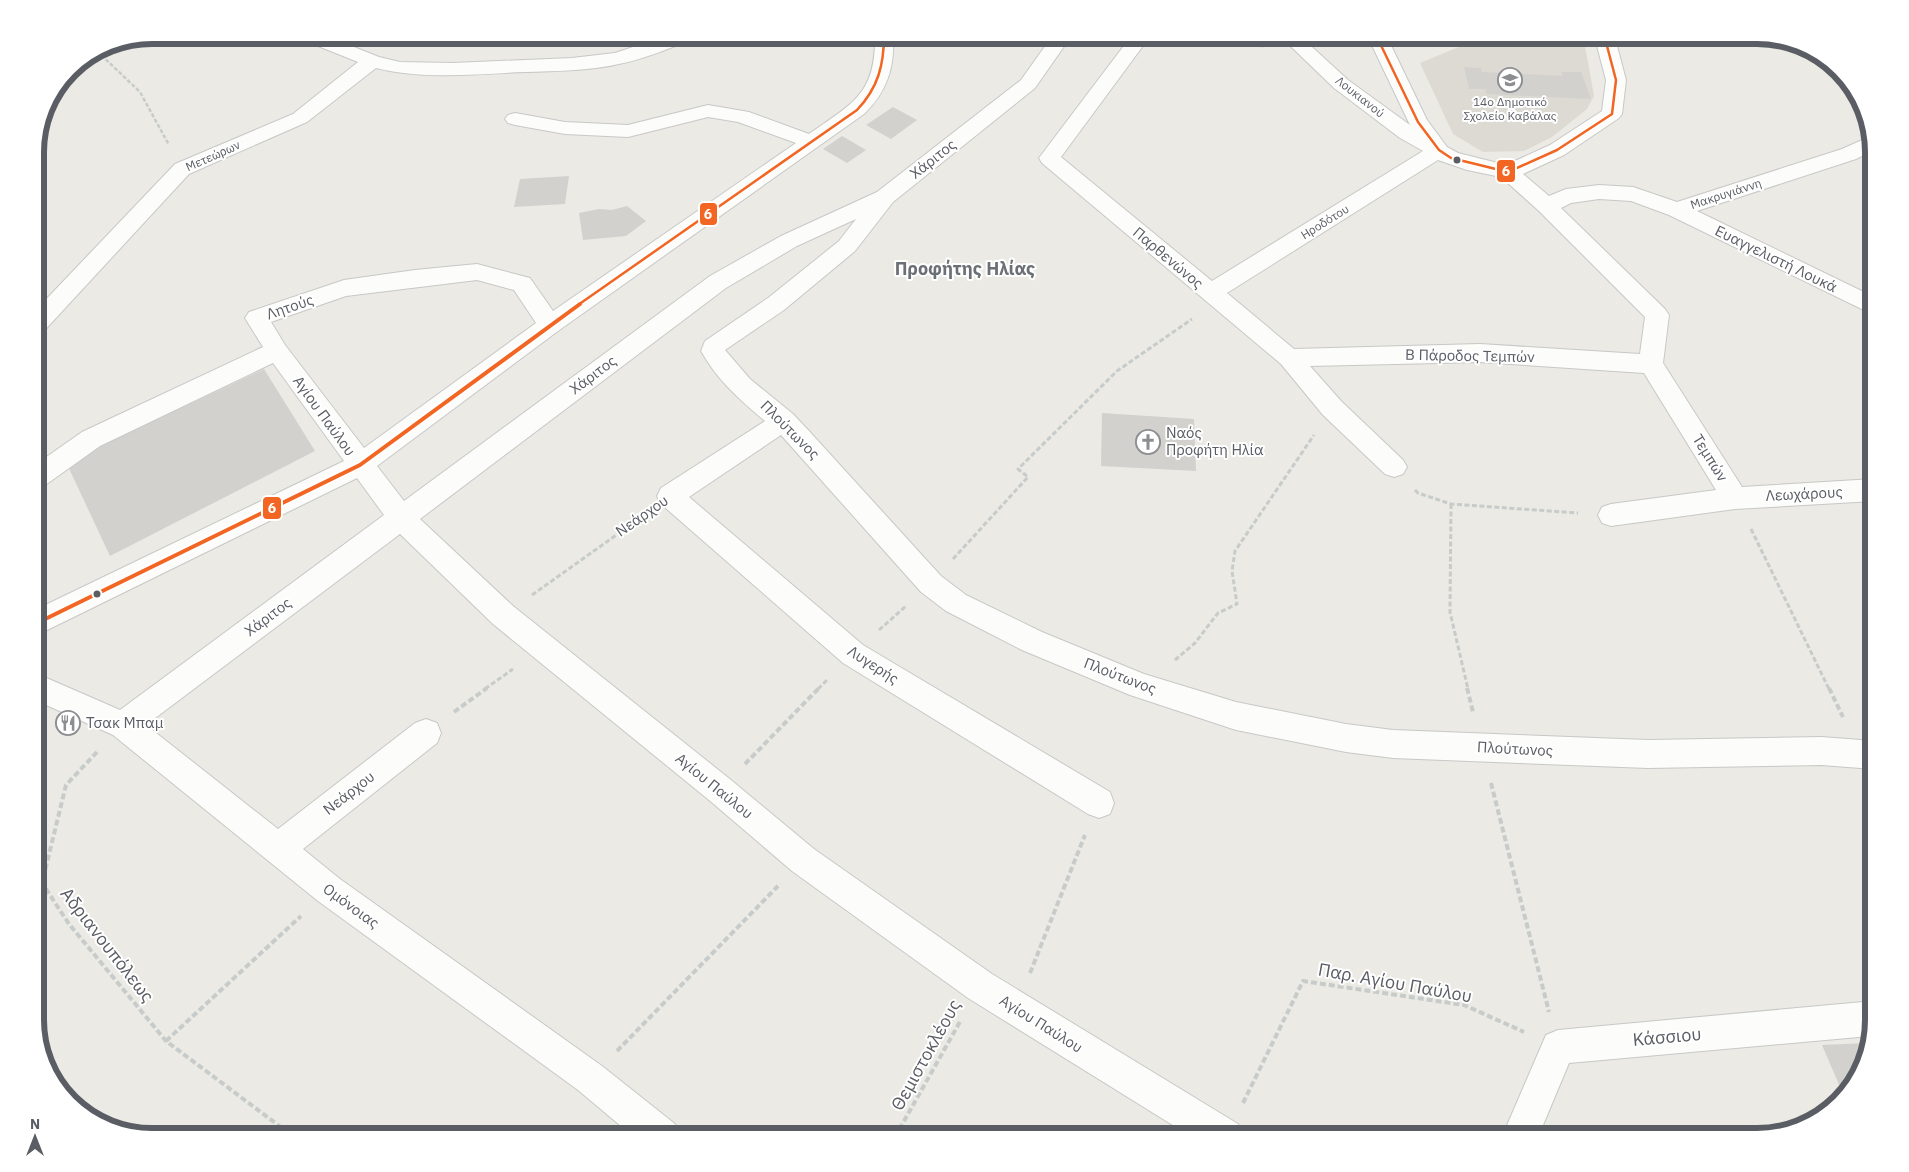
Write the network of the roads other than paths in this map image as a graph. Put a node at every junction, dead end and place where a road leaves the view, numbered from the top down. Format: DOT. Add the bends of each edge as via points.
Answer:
graph roads {
  1 [pos="330,44"];
  2 [pos="663,44"];
  3 [pos="883,44"];
  4 [pos="1057,44"];
  5 [pos="1135,44"];
  6 [pos="1298,44"];
  7 [pos="1383,44"];
  8 [pos="1608,44"];
  9 [pos="372,61"];
  10 [pos="515,119"];
  11 [pos="812,142"];
  12 [pos="1865,146"];
  13 [pos="1439,150"];
  14 [pos="1508,172"];
  15 [pos="884,197"];
  16 [pos="1547,206"];
  17 [pos="1677,210"];
  18 [pos="1215,296"];
  19 [pos="1865,303"];
  20 [pos="44,316"];
  21 [pos="550,326"];
  22 [pos="276,351"];
  23 [pos="1289,358"];
  24 [pos="1651,364"];
  25 [pos="784,421"];
  26 [pos="360,465"];
  27 [pos="1394,467"];
  28 [pos="44,473"];
  29 [pos="1865,491"];
  30 [pos="670,496"];
  31 [pos="1735,498"];
  32 [pos="1611,515"];
  33 [pos="402,519"];
  34 [pos="44,620"];
  35 [pos="44,690"];
  36 [pos="123,725"];
  37 [pos="426,733"];
  38 [pos="1865,755"];
  39 [pos="1099,803"];
  40 [pos="277,850"];
  41 [pos="1865,1019"];
  42 [pos="1232,1124"];
  43 [pos="651,1128"];
  44 [pos="1524,1128"];
  1 -- 9 [label="street"];
  2 -- 9 [label="street" via="617,59 572,64 452,69 400,68"];
  3 -- 11 [label="street" via="882,70 870,97"];
  4 -- 15 [label="street, Χάριτος" via="1028,84"];
  5 -- 18 [label="street, Παρθενώνος" via="1049,158"];
  6 -- 13 [label="street, Λουκιανού" via="1364,102 1407,133"];
  7 -- 13 [label="street" via="1418,122"];
  8 -- 14 [label="street" via="1616,80 1612,114 1557,150"];
  9 -- 20 [label="street, Μετεώρων" via="300,118 182,168"];
  10 -- 11 [label="street" via="565,128 628,131 708,111 742,116"];
  11 -- 21 [label="street"];
  12 -- 17 [label="street, Μακρυγιάννη"];
  13 -- 14 [label="street, Λουκιανού" via="1450,158"];
  13 -- 18 [label="street, Ηροδότου"];
  14 -- 16 [label="street"];
  15 -- 25 [label="street, Πλούτωνος" via="847,246 776,304 713,347 716,356 736,380"];
  15 -- 33 [label="street, Χάριτος" via="789,241 724,278"];
  16 -- 17 [label="street, Μακρυγιάννη" via="1566,196 1599,192 1633,194"];
  16 -- 24 [label="street" via="1657,315"];
  17 -- 19 [label="street, Ευαγγελιστή Λουκά"];
  18 -- 23 [label="street, Παρθενώνος"];
  21 -- 22 [label="street, Λητούς" via="522,284 477,272 344,288 258,318"];
  21 -- 26 [label="street"];
  22 -- 26 [label="street, Αγίου Παύλου"];
  22 -- 28 [label="street" via="91,439"];
  23 -- 24 [label="street, Β Πάροδος Τεμπών" via="1480,353"];
  23 -- 27 [label="street, Παρθενώνος" via="1332,408"];
  24 -- 31 [label="street, Τεμπών"];
  25 -- 30 [label="street, Νεάρχου"];
  25 -- 38 [label="street, Πλούτωνος" via="931,584 956,603 1032,641 1140,686 1236,716 1393,744 1648,754 1821,752"];
  26 -- 33 [label="street, Αγίου Παύλου"];
  26 -- 34 [label="street"];
  29 -- 31 [label="street, Λεωχάρους"];
  30 -- 39 [label="street, Λυγερής" via="853,654"];
  31 -- 32 [label="street"];
  33 -- 36 [label="street, Χάριτος"];
  33 -- 42 [label="street, Αγίου Παύλου" via="503,615 803,860 1016,1009"];
  35 -- 36 [label="street, Ομόνοιας"];
  36 -- 40 [label="street, Ομόνοιας"];
  37 -- 40 [label="street, Νεάρχου"];
  40 -- 43 [label="street, Ομόνοιας" via="590,1078"];
  41 -- 44 [label="street, Κάσσιου" via="1558,1047"];
}
